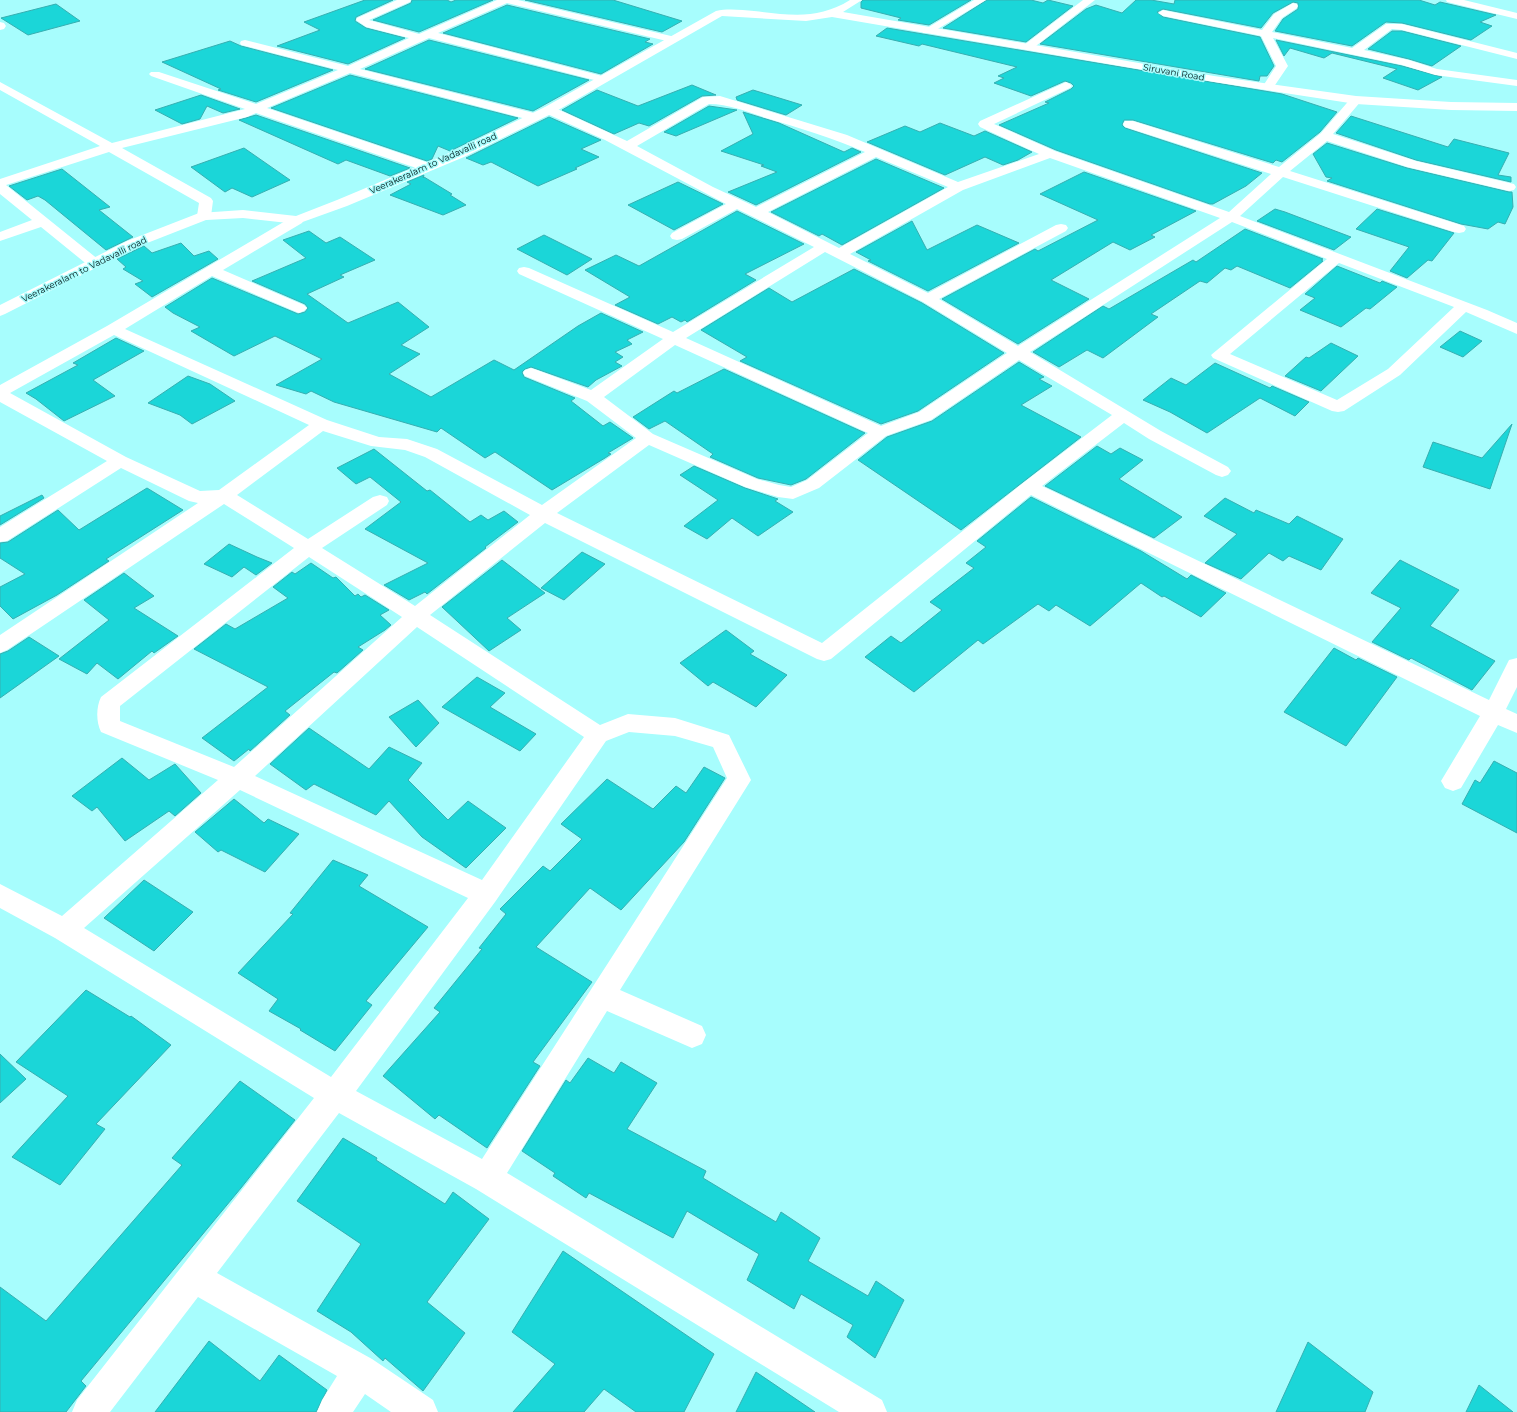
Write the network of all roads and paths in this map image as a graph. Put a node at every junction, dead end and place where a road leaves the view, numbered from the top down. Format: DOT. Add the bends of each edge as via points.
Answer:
graph roads {
  1 [pos="406,0"];
  2 [pos="505,0"];
  3 [pos="857,0"];
  4 [pos="981,0"];
  5 [pos="1090,0"];
  6 [pos="1451,0"];
  7 [pos="1292,6"];
  8 [pos="795,8"];
  9 [pos="1163,13"];
  10 [pos="1513,13"];
  11 [pos="833,14"];
  12 [pos="927,31"];
  13 [pos="1265,34"];
  14 [pos="424,36"];
  15 [pos="671,39"];
  16 [pos="245,43"];
  17 [pos="1028,47"];
  18 [pos="1354,52"];
  19 [pos="1517,56"];
  20 [pos="348,70"];
  21 [pos="155,74"];
  22 [pos="602,79"];
  23 [pos="1517,83"];
  24 [pos="0,85"];
  25 [pos="1066,86"];
  26 [pos="1269,86"];
  27 [pos="1356,100"];
  28 [pos="1517,107"];
  29 [pos="258,109"];
  30 [pos="549,110"];
  31 [pos="534,117"];
  32 [pos="1129,124"];
  33 [pos="1325,136"];
  34 [pos="628,146"];
  35 [pos="111,147"];
  36 [pos="876,152"];
  37 [pos="1050,154"];
  38 [pos="427,167"];
  39 [pos="1281,172"];
  40 [pos="0,183"];
  41 [pos="1509,186"];
  42 [pos="0,187"];
  43 [pos="958,187"];
  44 [pos="736,204"];
  45 [pos="757,212"];
  46 [pos="204,216"];
  47 [pos="1231,217"];
  48 [pos="297,220"];
  49 [pos="43,221"];
  50 [pos="1062,228"];
  51 [pos="1459,229"];
  52 [pos="676,236"];
  53 [pos="0,237"];
  54 [pos="833,250"];
  55 [pos="1337,258"];
  56 [pos="94,263"];
  57 [pos="212,271"];
  58 [pos="524,271"];
  59 [pos="928,299"];
  60 [pos="1464,306"];
  61 [pos="299,308"];
  62 [pos="0,311"];
  63 [pos="114,329"];
  64 [pos="1517,329"];
  65 [pos="674,338"];
  66 [pos="1018,353"];
  67 [pos="531,373"];
  68 [pos="0,392"];
  69 [pos="0,395"];
  70 [pos="593,397"];
  71 [pos="1124,415"];
  72 [pos="321,424"];
  73 [pos="880,432"];
  74 [pos="647,438"];
  75 [pos="120,461"];
  76 [pos="1222,471"];
  77 [pos="1029,487"];
  78 [pos="224,495"];
  79 [pos="380,501"];
  80 [pos="543,514"];
  81 [pos="0,536"];
  82 [pos="309,547"];
  83 [pos="416,616"];
  84 [pos="0,645"];
  85 [pos="1517,666"];
  86 [pos="1493,712"];
  87 [pos="1517,724"];
  88 [pos="598,735"];
  89 [pos="236,778"];
  90 [pos="1453,780"];
  91 [pos="486,894"];
  92 [pos="0,895"];
  93 [pos="64,930"];
  94 [pos="602,995"];
  95 [pos="692,1036"];
  96 [pos="335,1095"];
  97 [pos="487,1178"];
  98 [pos="193,1276"];
  99 [pos="360,1371"];
  100 [pos="89,1412"];
  101 [pos="334,1412"];
  102 [pos="421,1412"];
  103 [pos="870,1412"];
  1 -- 14 [label="street" via="361,20 370,25"];
  2 -- 14 [label="street"];
  2 -- 15 [label="street"];
  3 -- 11 [label="street, Veerakeralam to Vadavalli road"];
  4 -- 12 [label="street"];
  5 -- 17 [label="street"];
  6 -- 10 [label="street"];
  7 -- 13 [label="street" via="1278,16"];
  8 -- 11 [label="street, Siruvani Road"];
  9 -- 13 [label="street"];
  11 -- 12 [label="street, Siruvani Road"];
  11 -- 15 [label="street, Veerakeralam to Vadavalli road" via="800,19 720,13"];
  12 -- 17 [label="street, Siruvani Road"];
  13 -- 18 [label="street"];
  13 -- 26 [label="street" via="1282,66"];
  14 -- 20 [label="street"];
  14 -- 22 [label="street"];
  15 -- 22 [label="street, Veerakeralam to Vadavalli road"];
  16 -- 20 [label="street"];
  17 -- 26 [label="street, Siruvani Road"];
  18 -- 19 [label="street" via="1390,26"];
  18 -- 23 [label="street" via="1404,62 1435,72"];
  20 -- 29 [label="street"];
  20 -- 31 [label="street"];
  21 -- 29 [label="street"];
  22 -- 30 [label="street, Veerakeralam to Vadavalli road"];
  24 -- 35 [label="street"];
  25 -- 37 [label="street" via="984,124"];
  26 -- 27 [label="street, Siruvani Road"];
  27 -- 28 [label="street, Siruvani Road"];
  27 -- 33 [label="street"];
  29 -- 35 [label="street"];
  29 -- 38 [label="street"];
  30 -- 31 [label="street, Veerakeralam to Vadavalli road"];
  30 -- 34 [label="street"];
  31 -- 38 [label="street, Veerakeralam to Vadavalli road"];
  32 -- 39 [label="street"];
  33 -- 39 [label="street"];
  33 -- 41 [label="street" via="1412,164"];
  34 -- 36 [label="street" via="707,100 713,99 836,136"];
  34 -- 44 [label="street"];
  35 -- 40 [label="street"];
  35 -- 46 [label="street" via="206,201"];
  36 -- 43 [label="street"];
  36 -- 45 [label="street"];
  37 -- 43 [label="street"];
  37 -- 47 [label="street"];
  38 -- 48 [label="street, Veerakeralam to Vadavalli road"];
  39 -- 47 [label="street"];
  39 -- 51 [label="street"];
  42 -- 49 [label="street"];
  43 -- 54 [label="street"];
  44 -- 45 [label="street"];
  44 -- 52 [label="street"];
  45 -- 54 [label="street"];
  46 -- 48 [label="street, Veerakeralam to Vadavalli road" via="243,214"];
  46 -- 56 [label="street, Veerakeralam to Vadavalli road" via="132,244"];
  47 -- 55 [label="street"];
  47 -- 66 [label="street"];
  48 -- 57 [label="street"];
  49 -- 53 [label="street"];
  49 -- 56 [label="street"];
  50 -- 59 [label="street"];
  54 -- 59 [label="street"];
  54 -- 65 [label="street"];
  55 -- 60 [label="street"];
  55 -- 60 [label="street" via="1219,355 1338,408 1394,372"];
  56 -- 62 [label="street, Veerakeralam to Vadavalli road"];
  57 -- 61 [label="street"];
  57 -- 63 [label="street"];
  58 -- 65 [label="street"];
  59 -- 66 [label="street"];
  60 -- 64 [label="street"];
  63 -- 68 [label="street"];
  63 -- 72 [label="street"];
  65 -- 70 [label="street"];
  65 -- 73 [label="street"];
  66 -- 71 [label="street"];
  66 -- 73 [label="street" via="925,416"];
  67 -- 70 [label="street"];
  69 -- 75 [label="street"];
  70 -- 74 [label="street"];
  71 -- 76 [label="street"];
  71 -- 77 [label="street"];
  72 -- 78 [label="street"];
  72 -- 80 [label="street" via="377,442 407,445 431,453"];
  73 -- 74 [label="street" via="813,484 793,493 751,483"];
  74 -- 80 [label="street"];
  75 -- 78 [label="street" via="196,497"];
  75 -- 81 [label="street"];
  77 -- 80 [label="street" via="824,653"];
  77 -- 86 [label="street"];
  78 -- 82 [label="street"];
  78 -- 84 [label="street"];
  79 -- 82 [label="street"];
  80 -- 83 [label="street"];
  82 -- 83 [label="street"];
  82 -- 89 [label="street" via="109,703 109,726"];
  83 -- 88 [label="street"];
  83 -- 89 [label="street"];
  85 -- 86 [label="street"];
  86 -- 87 [label="street"];
  86 -- 90 [label="street"];
  88 -- 91 [label="street"];
  88 -- 94 [label="street" via="628,723 676,727 721,741 739,780"];
  89 -- 91 [label="street"];
  89 -- 93 [label="street"];
  91 -- 96 [label="street"];
  92 -- 93 [label="street"];
  93 -- 96 [label="street"];
  94 -- 95 [label="street"];
  94 -- 97 [label="street"];
  96 -- 97 [label="street"];
  96 -- 98 [label="street"];
  97 -- 103 [label="street"];
  98 -- 99 [label="street"];
  98 -- 100 [label="street"];
  99 -- 101 [label="street"];
  99 -- 102 [label="street"];
}
